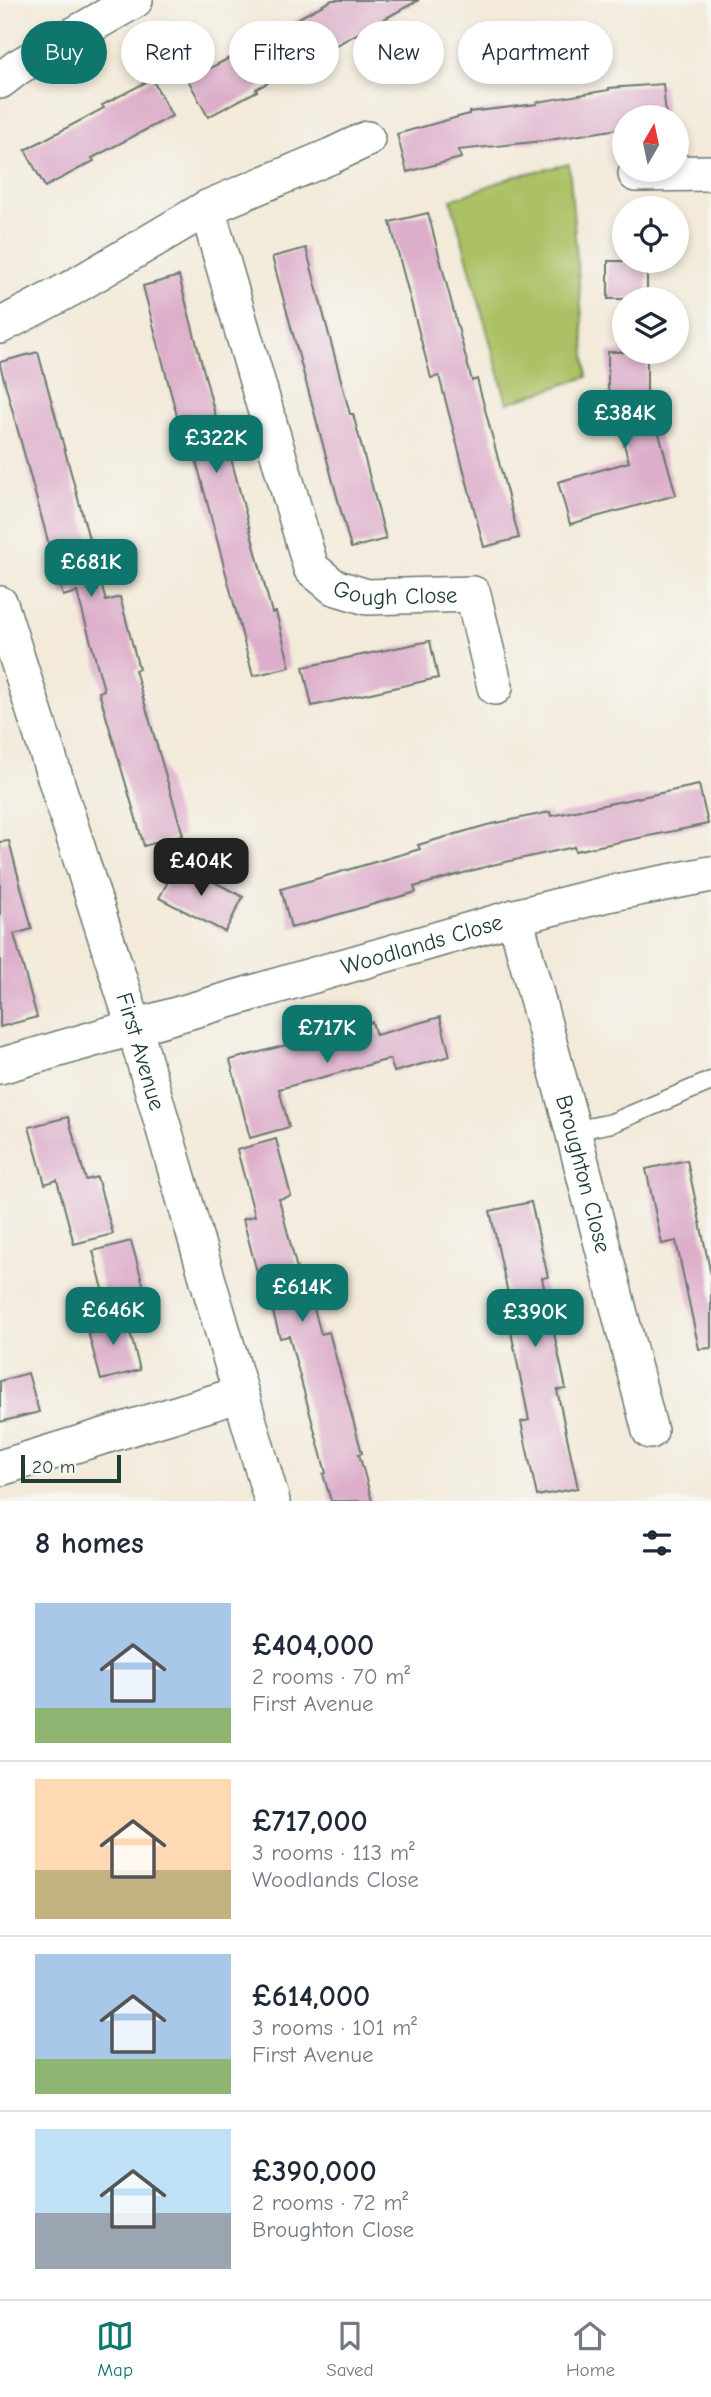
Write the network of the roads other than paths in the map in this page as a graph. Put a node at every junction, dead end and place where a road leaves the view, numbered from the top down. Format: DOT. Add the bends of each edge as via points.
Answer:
graph roads {
  1 [pos="135,0"];
  2 [pos="93,10"];
  3 [pos="0,82"];
  4 [pos="367,139"];
  5 [pos="690,173"];
  6 [pos="711,173"];
  7 [pos="206,208"];
  8 [pos="0,326"];
  9 [pos="0,604"];
  10 [pos="9,664"];
  11 [pos="495,687"];
  12 [pos="711,874"];
  13 [pos="515,917"];
  14 [pos="134,1026"];
  15 [pos="0,1066"];
  16 [pos="711,1081"];
  17 [pos="573,1130"];
  18 [pos="241,1394"];
  19 [pos="650,1431"];
  20 [pos="0,1468"];
  21 [pos="272,1501"];
  1 -- 2 [label="street"];
  2 -- 3 [label="street"];
  4 -- 7 [label="street"];
  5 -- 6 [label="street"];
  7 -- 8 [label="street"];
  7 -- 11 [label="street, Gough Close" via="311,568 334,587 367,597 473,594"];
  9 -- 10 [label="street, First Avenue"];
  10 -- 14 [label="street, First Avenue"];
  12 -- 13 [label="street, Woodlands Close"];
  13 -- 14 [label="street, Woodlands Close"];
  13 -- 17 [label="street, Broughton Close"];
  14 -- 15 [label="street, Woodlands Close"];
  14 -- 18 [label="street, First Avenue"];
  16 -- 17 [label="lane" via="612,1123"];
  17 -- 19 [label="street, Broughton Close"];
  18 -- 20 [label="street"];
  18 -- 21 [label="street, First Avenue"];
}
